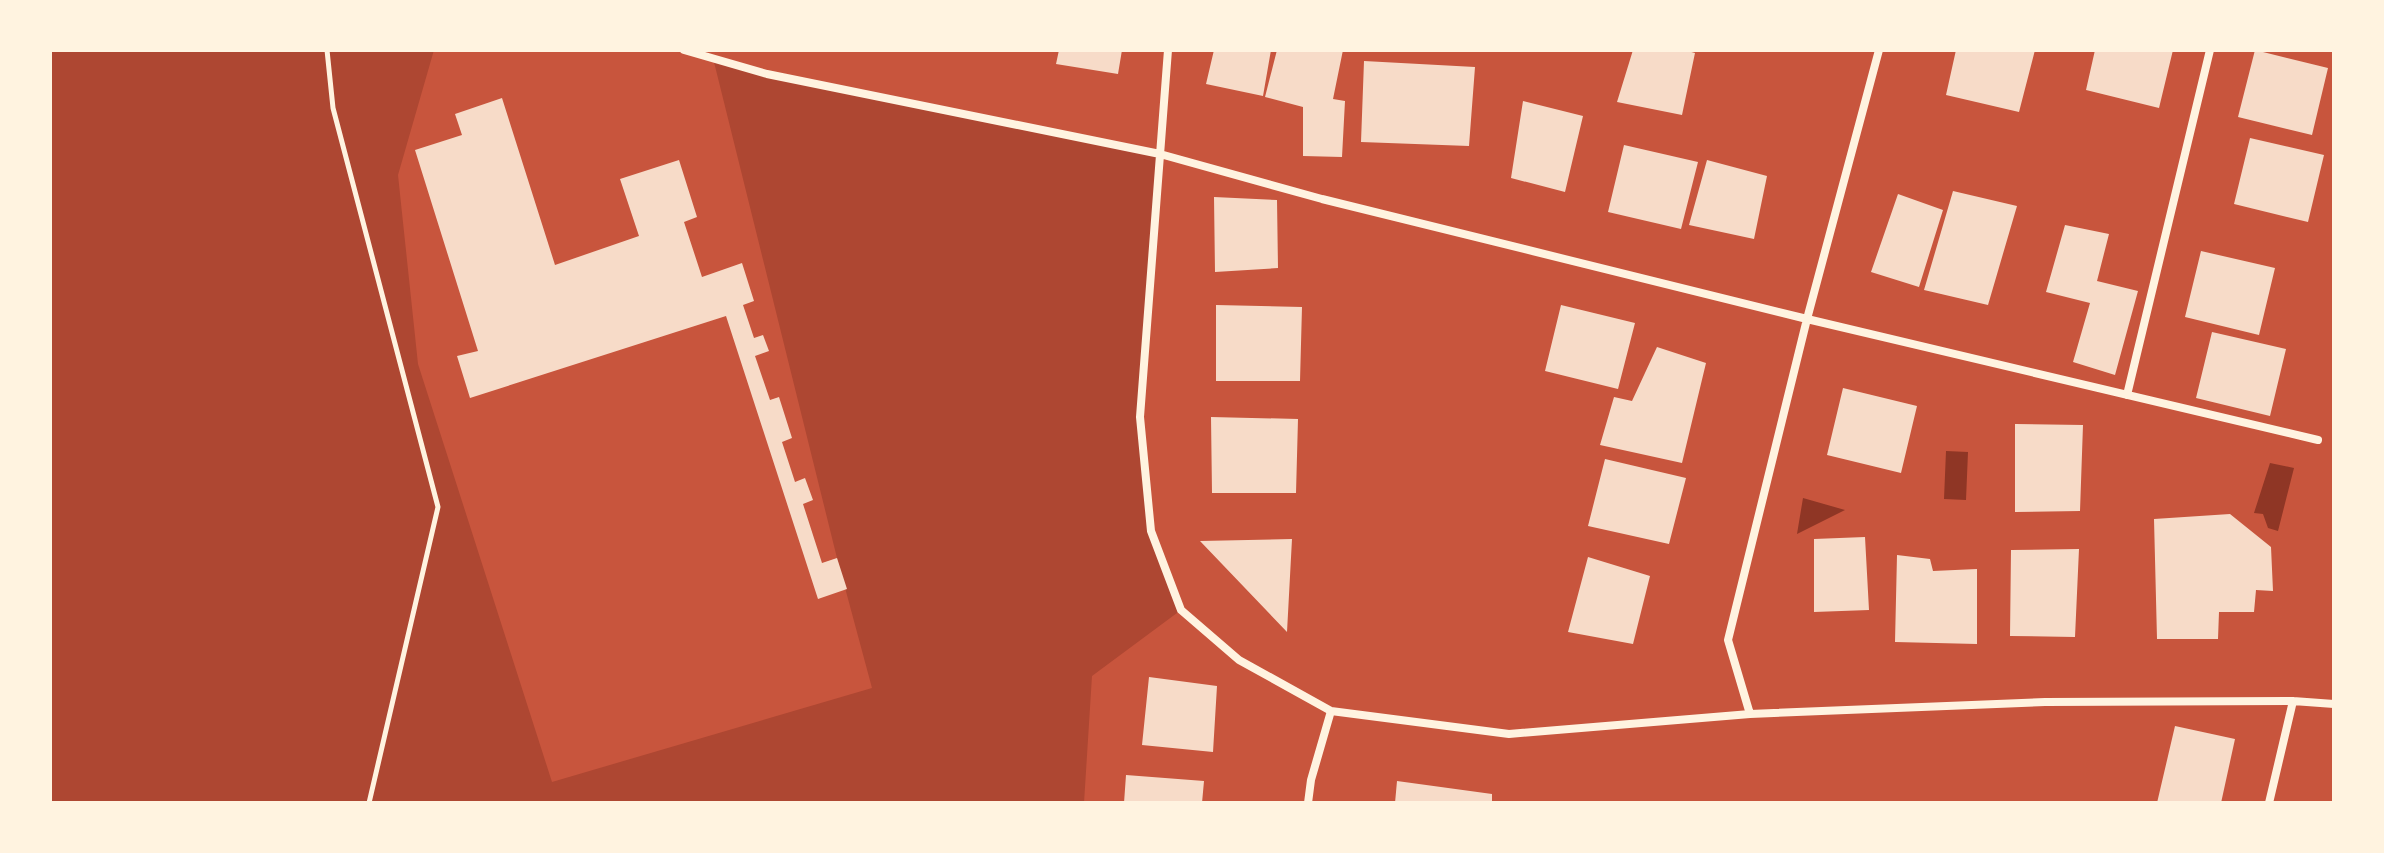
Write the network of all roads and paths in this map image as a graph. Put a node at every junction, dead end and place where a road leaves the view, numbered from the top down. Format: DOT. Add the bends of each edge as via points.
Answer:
graph roads {
  1 [pos="327,50"];
  2 [pos="684,50"];
  3 [pos="1168,50"];
  4 [pos="1879,50"];
  5 [pos="2210,50"];
  6 [pos="1160,154"];
  7 [pos="1807,319"];
  8 [pos="2127,395"];
  9 [pos="2318,440"];
  10 [pos="2293,701"];
  11 [pos="2334,704"];
  12 [pos="1331,711"];
  13 [pos="1750,714"];
  14 [pos="369,803"];
  15 [pos="1308,803"];
  16 [pos="2269,803"];
  1 -- 14 [label="path" via="333,108 438,507"];
  2 -- 6 [label="street" via="767,74"];
  3 -- 6 [label="street"];
  4 -- 7 [label="street"];
  5 -- 8 [label="street"];
  6 -- 7 [label="street"];
  6 -- 12 [label="street" via="1140,417 1151,531 1181,610 1239,660"];
  7 -- 8 [label="street"];
  7 -- 13 [label="street" via="1728,640"];
  8 -- 9 [label="street"];
  10 -- 11 [label="street"];
  10 -- 13 [label="street" via="2045,702"];
  10 -- 16 [label="street"];
  12 -- 13 [label="street" via="1509,734"];
  12 -- 15 [label="street"];
}
